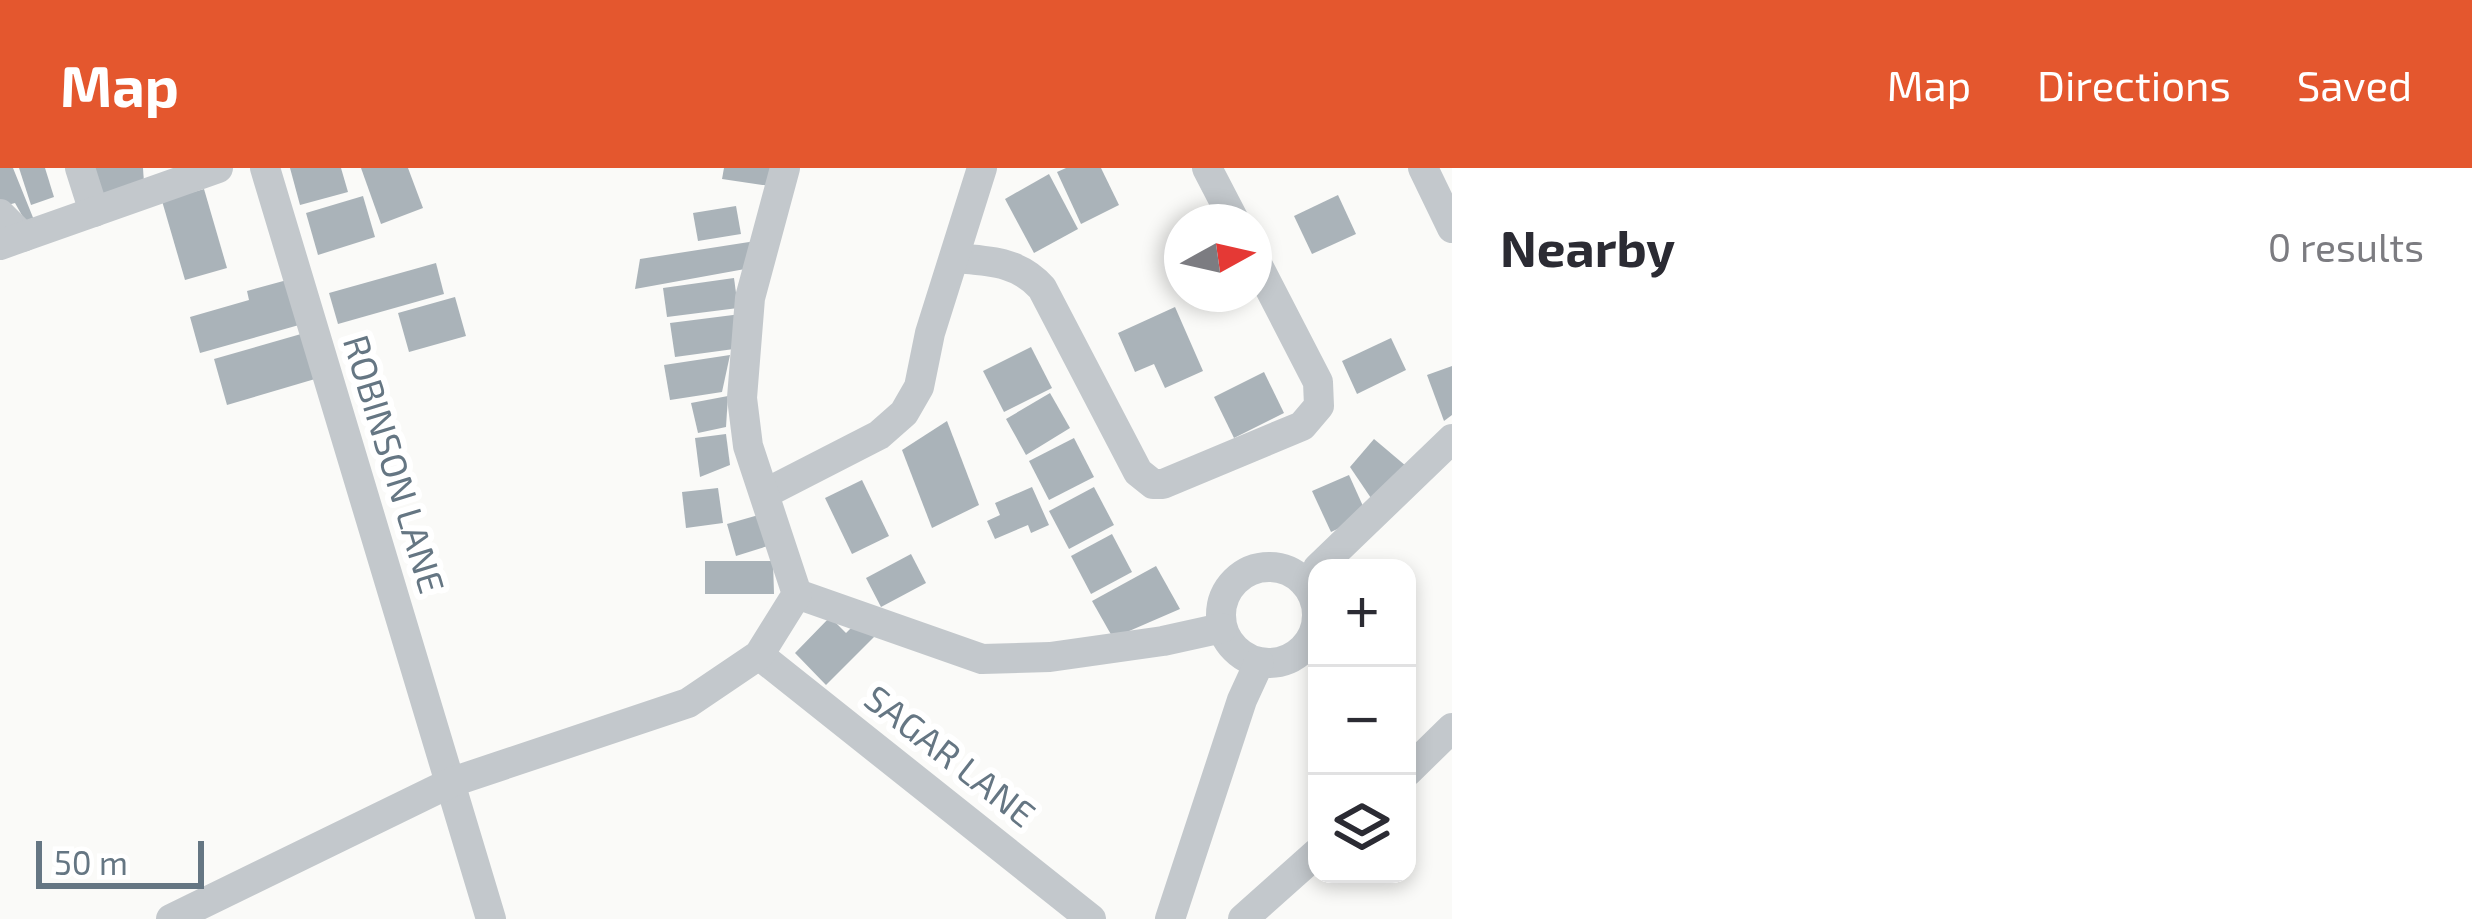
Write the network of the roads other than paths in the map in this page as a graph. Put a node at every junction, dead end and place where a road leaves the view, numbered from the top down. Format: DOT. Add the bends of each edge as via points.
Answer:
graph roads {
  1 [pos="80,168"];
  2 [pos="218,168"];
  3 [pos="265,168"];
  4 [pos="785,168"];
  5 [pos="982,168"];
  6 [pos="1207,168"];
  7 [pos="1423,168"];
  8 [pos="1226,204"];
  9 [pos="94,212"];
  10 [pos="0,214"];
  11 [pos="1452,228"];
  12 [pos="12,241"];
  13 [pos="955,258"];
  14 [pos="1272,293"];
  15 [pos="1452,440"];
  16 [pos="766,493"];
  17 [pos="1328,559"];
  18 [pos="1308,572"];
  19 [pos="796,594"];
  20 [pos="1222,628"];
  21 [pos="1308,643"];
  22 [pos="759,655"];
  23 [pos="1259,663"];
  24 [pos="1452,728"];
  25 [pos="1416,763"];
  26 [pos="452,782"];
  27 [pos="1308,861"];
  28 [pos="1175,917"];
  29 [pos="171,919"];
  30 [pos="491,919"];
  31 [pos="1091,919"];
  32 [pos="1243,919"];
  1 -- 9 [label="street"];
  2 -- 9 [label="street"];
  3 -- 26 [label="street, ROBINSON LANE"];
  4 -- 16 [label="street" via="750,298 742,398"];
  5 -- 13 [label="street"];
  6 -- 8 [label="street"];
  7 -- 11 [label="street"];
  9 -- 12 [label="street"];
  10 -- 12 [label="street"];
  13 -- 14 [label="street" via="1032,276 1138,472 1154,484 1302,426 1319,406 1318,382"];
  13 -- 16 [label="street" via="920,387 904,413 879,435"];
  15 -- 17 [label="street"];
  16 -- 19 [label="street"];
  18 -- 20 [label="street" via="1280,568 1239,577 1223,600"];
  19 -- 20 [label="street" via="982,659 1050,657"];
  19 -- 22 [label="street"];
  20 -- 23 [label="street" via="1236,651"];
  21 -- 23 [label="street" via="1289,660"];
  22 -- 26 [label="street" via="688,703"];
  22 -- 31 [label="street, SAGAR LANE"];
  23 -- 28 [label="street"];
  24 -- 25 [label="street"];
  26 -- 29 [label="street"];
  26 -- 30 [label="street, ROBINSON LANE"];
  27 -- 32 [label="street"];
}
